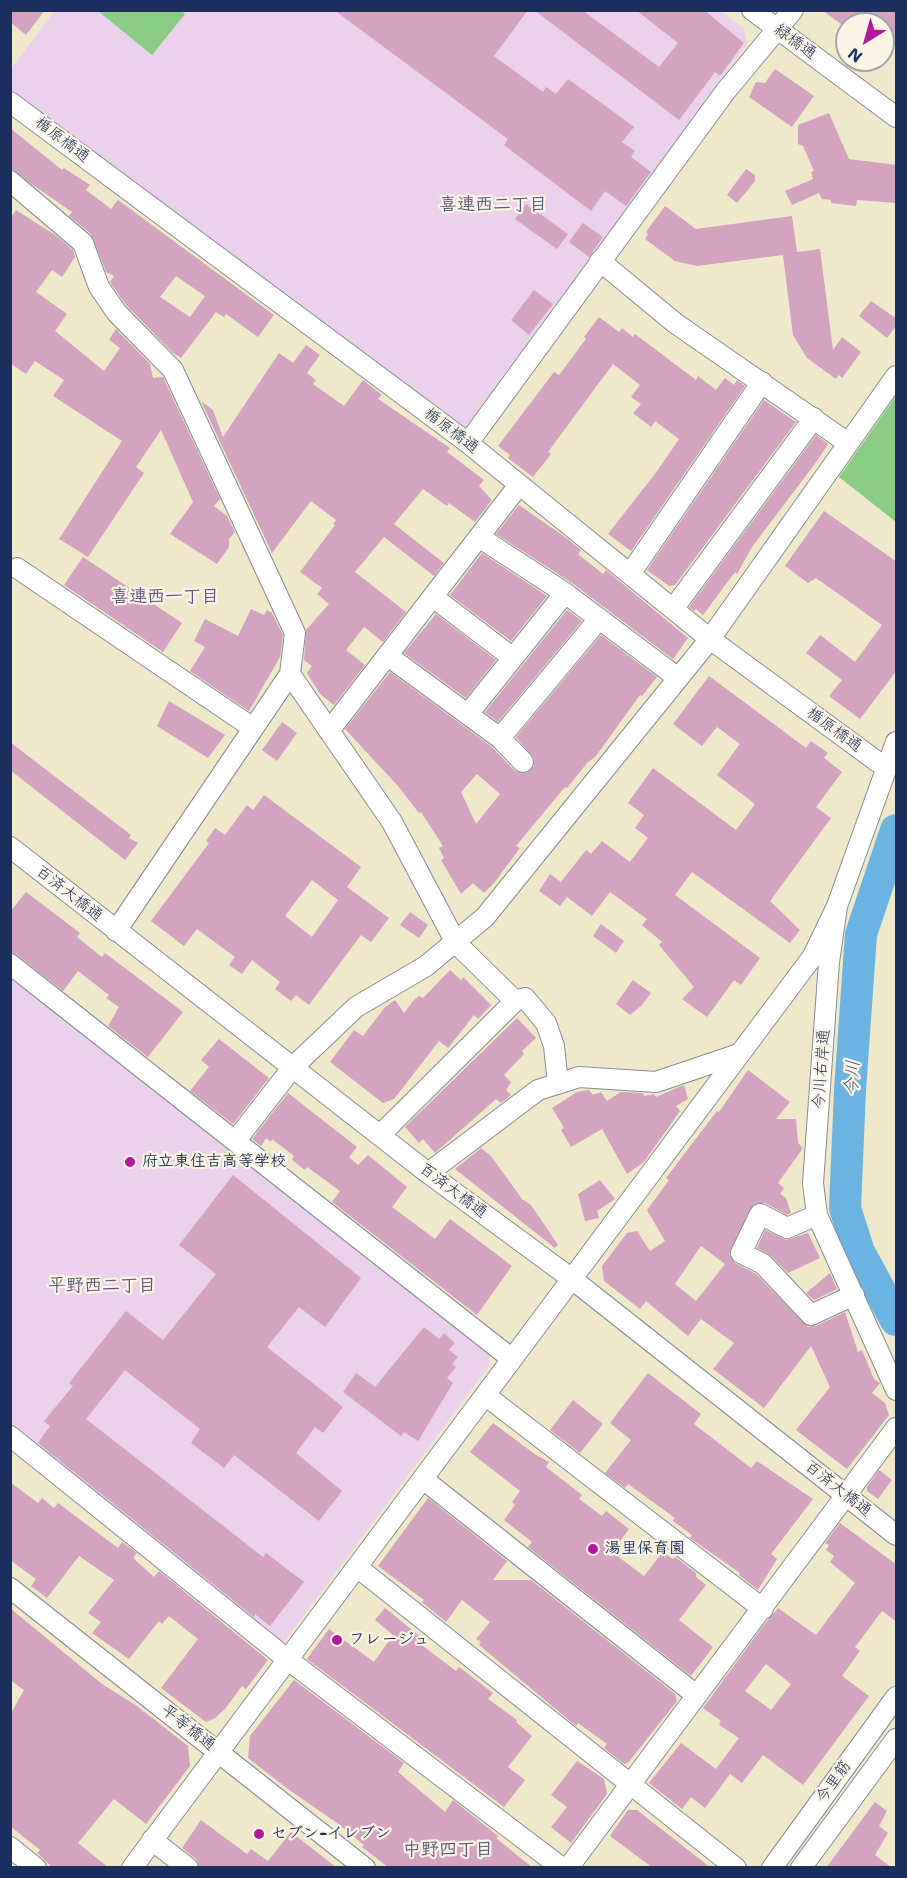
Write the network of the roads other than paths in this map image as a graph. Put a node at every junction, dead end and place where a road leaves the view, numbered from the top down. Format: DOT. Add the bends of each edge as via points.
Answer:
graph roads {
  1 [pos="752,10"];
  2 [pos="793,10"];
  3 [pos="779,30"];
  4 [pos="10,102"];
  5 [pos="897,117"];
  6 [pos="10,181"];
  7 [pos="600,261"];
  8 [pos="897,376"];
  9 [pos="762,382"];
  10 [pos="814,418"];
  11 [pos="468,443"];
  12 [pos="848,443"];
  13 [pos="519,485"];
  14 [pos="479,537"];
  15 [pos="17,568"];
  16 [pos="630,574"];
  17 [pos="565,593"];
  18 [pos="433,597"];
  19 [pos="673,609"];
  20 [pos="599,619"];
  21 [pos="710,639"];
  22 [pos="387,656"];
  23 [pos="513,658"];
  24 [pos="290,674"];
  25 [pos="678,678"];
  26 [pos="468,714"];
  27 [pos="254,728"];
  28 [pos="329,731"];
  29 [pos="501,738"];
  30 [pos="897,742"];
  31 [pos="523,762"];
  32 [pos="886,768"];
  33 [pos="10,847"];
  34 [pos="837,906"];
  35 [pos="116,931"];
  36 [pos="456,943"];
  37 [pos="10,964"];
  38 [pos="515,1001"];
  39 [pos="739,1054"];
  40 [pos="292,1067"];
  41 [pos="558,1084"];
  42 [pos="380,1135"];
  43 [pos="236,1140"];
  44 [pos="428,1173"];
  45 [pos="817,1215"];
  46 [pos="572,1279"];
  47 [pos="854,1295"];
  48 [pos="512,1359"];
  49 [pos="897,1390"];
  50 [pos="485,1395"];
  51 [pos="897,1428"];
  52 [pos="12,1439"];
  53 [pos="423,1479"];
  54 [pos="845,1495"];
  55 [pos="897,1535"];
  56 [pos="357,1567"];
  57 [pos="10,1588"];
  58 [pos="763,1610"];
  59 [pos="287,1659"];
  60 [pos="696,1695"];
  61 [pos="897,1697"];
  62 [pos="897,1739"];
  63 [pos="218,1751"];
  64 [pos="630,1784"];
  65 [pos="152,1840"];
  66 [pos="10,1847"];
  67 [pos="36,1868"];
  68 [pos="132,1868"];
  69 [pos="188,1868"];
  70 [pos="365,1868"];
  71 [pos="562,1868"];
  72 [pos="568,1868"];
  73 [pos="736,1868"];
  74 [pos="772,1868"];
  75 [pos="801,1868"];
  1 -- 3 [label="street, 緑橋通"];
  2 -- 3 [label="street"];
  3 -- 5 [label="street, 緑橋通"];
  3 -- 7 [label="street" via="725,92"];
  4 -- 11 [label="street, 楯原橋通"];
  6 -- 24 [label="street" via="83,243 99,286 117,313 173,370 295,633"];
  7 -- 9 [label="street" via="675,323"];
  7 -- 11 [label="street"];
  8 -- 12 [label="street"];
  9 -- 10 [label="street"];
  9 -- 16 [label="street"];
  10 -- 12 [label="street"];
  10 -- 19 [label="street"];
  11 -- 13 [label="street, 楯原橋通"];
  12 -- 21 [label="street"];
  13 -- 14 [label="street"];
  13 -- 16 [label="street, 楯原橋通"];
  14 -- 17 [label="street"];
  14 -- 18 [label="street"];
  15 -- 27 [label="street"];
  16 -- 19 [label="street, 楯原橋通"];
  17 -- 20 [label="street"];
  17 -- 23 [label="street"];
  18 -- 22 [label="street"];
  18 -- 23 [label="street"];
  19 -- 21 [label="street, 楯原橋通"];
  20 -- 25 [label="street"];
  20 -- 29 [label="street"];
  21 -- 25 [label="street"];
  21 -- 32 [label="street, 楯原橋通"];
  22 -- 26 [label="street"];
  22 -- 28 [label="street"];
  23 -- 26 [label="street"];
  24 -- 27 [label="street"];
  24 -- 28 [label="street"];
  25 -- 36 [label="street" via="485,917"];
  26 -- 29 [label="street"];
  27 -- 35 [label="street"];
  28 -- 36 [label="street" via="392,822"];
  29 -- 31 [label="street"];
  30 -- 32 [label="street, 今川右岸通"];
  32 -- 34 [label="street, 今川右岸通"];
  33 -- 35 [label="street, 百済大橋通"];
  34 -- 39 [label="street" via="813,956"];
  34 -- 45 [label="street, 今川右岸通" via="829,962 814,1171"];
  35 -- 40 [label="street, 百済大橋通"];
  36 -- 38 [label="street"];
  36 -- 40 [label="street" via="426,966 356,1007"];
  37 -- 43 [label="street"];
  38 -- 41 [label="street" via="525,998 546,1023 554,1046"];
  38 -- 42 [label="street"];
  39 -- 41 [label="street" via="656,1082 579,1077"];
  39 -- 46 [label="street"];
  40 -- 42 [label="street, 百済大橋通"];
  40 -- 43 [label="street"];
  41 -- 44 [label="street" via="538,1090"];
  42 -- 44 [label="street, 百済大橋通"];
  43 -- 48 [label="street"];
  44 -- 46 [label="street, 百済大橋通"];
  45 -- 47 [label="street, 今川右岸通"];
  45 -- 47 [label="street" via="787,1228 760,1214 741,1253 763,1264 811,1315"];
  46 -- 48 [label="street"];
  46 -- 54 [label="street, 百済大橋通"];
  47 -- 49 [label="street, 今川右岸通"];
  48 -- 50 [label="street"];
  50 -- 53 [label="street"];
  50 -- 58 [label="street"];
  51 -- 54 [label="street"];
  52 -- 59 [label="street"];
  53 -- 56 [label="street"];
  53 -- 60 [label="street"];
  54 -- 55 [label="street, 百済大橋通"];
  54 -- 58 [label="street"];
  56 -- 59 [label="street"];
  56 -- 64 [label="street"];
  57 -- 63 [label="street, 平等橋通"];
  58 -- 60 [label="street"];
  59 -- 63 [label="street"];
  59 -- 71 [label="street"];
  60 -- 64 [label="street"];
  61 -- 74 [label="street, 今里筋"];
  62 -- 75 [label="street, 今里筋"];
  63 -- 65 [label="street"];
  63 -- 70 [label="street, 平等橋通"];
  64 -- 72 [label="street"];
  64 -- 73 [label="street"];
  65 -- 68 [label="street"];
  65 -- 69 [label="street"];
  66 -- 67 [label="street"];
}
